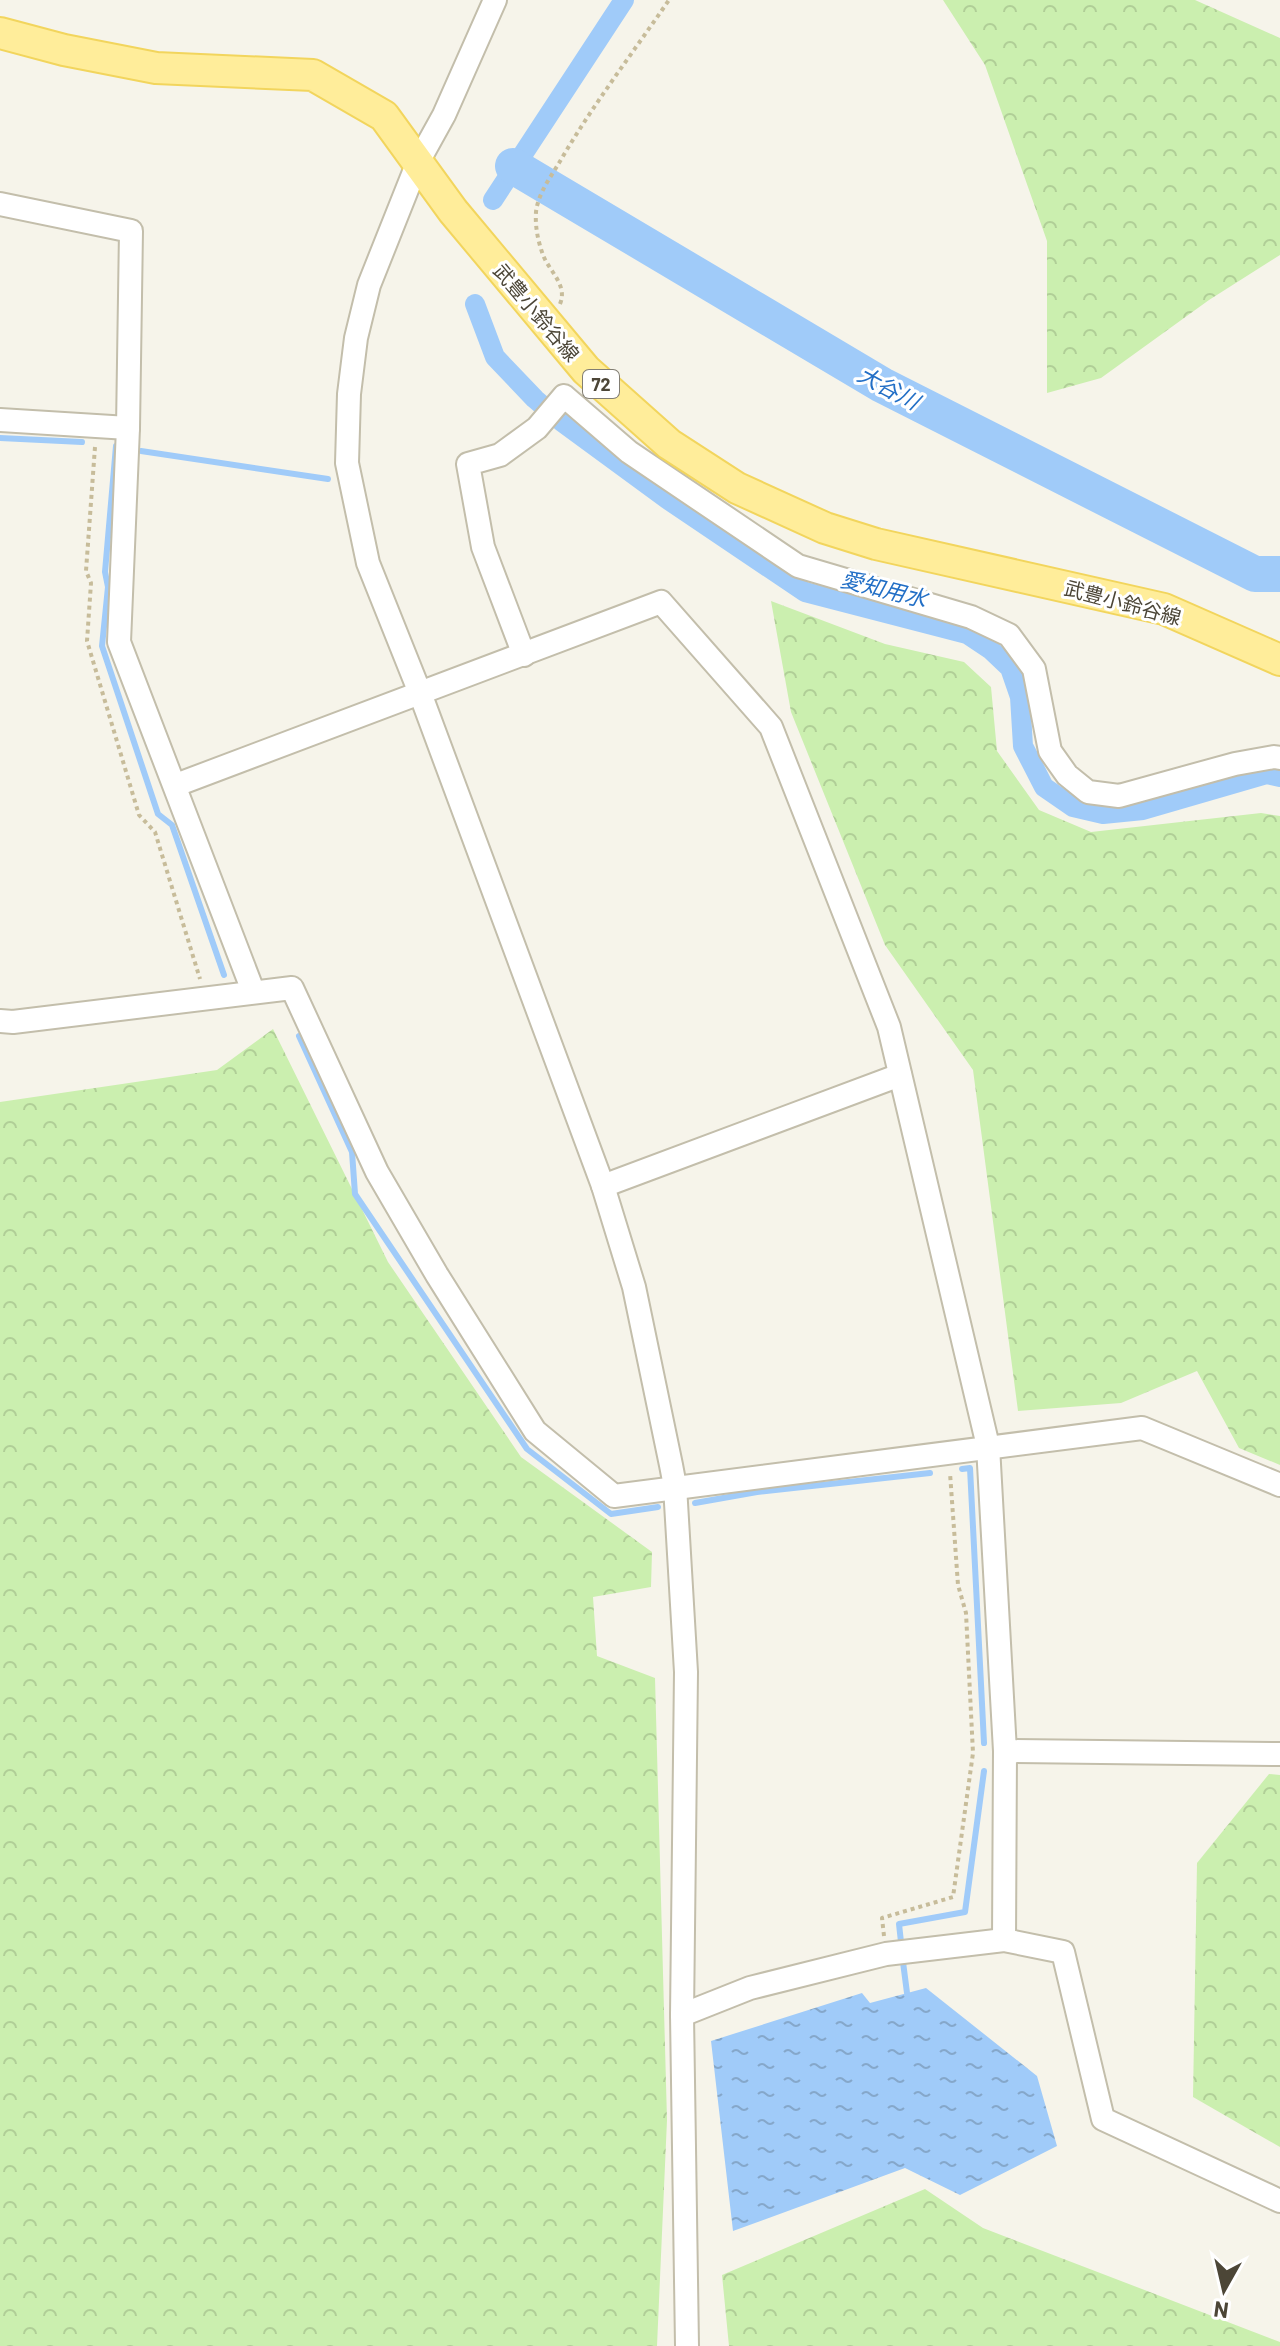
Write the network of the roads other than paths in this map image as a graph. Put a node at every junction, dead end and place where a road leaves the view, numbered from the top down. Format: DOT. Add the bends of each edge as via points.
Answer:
graph roads {
  1 [pos="495,0"];
  2 [pos="0,33"];
  3 [pos="418,162"];
  4 [pos="0,204"];
  5 [pos="0,420"];
  6 [pos="128,428"];
  7 [pos="524,655"];
  8 [pos="1280,660"];
  9 [pos="420,693"];
  10 [pos="1280,758"];
  11 [pos="176,785"];
  12 [pos="253,991"];
  13 [pos="0,1021"];
  14 [pos="900,1075"];
  15 [pos="603,1186"];
  16 [pos="988,1446"];
  17 [pos="1280,1485"];
  18 [pos="675,1486"];
  19 [pos="1005,1751"];
  20 [pos="1280,1754"];
  21 [pos="1004,1940"];
  22 [pos="682,2015"];
  23 [pos="1280,2201"];
  24 [pos="687,2346"];
  1 -- 3 [label="street"];
  2 -- 3 [label="main road, 武豊小鈴谷線 / 72" via="156,68 313,75 384,116"];
  3 -- 8 [label="main road, 武豊小鈴谷線 / 72" via="586,370 669,444 737,488 825,528 911,553 1164,609"];
  3 -- 9 [label="street" via="369,285 356,338 347,463 368,563"];
  4 -- 6 [label="street" via="131,231"];
  5 -- 6 [label="street"];
  6 -- 11 [label="street" via="119,642"];
  7 -- 9 [label="street"];
  7 -- 10 [label="street" via="483,547 468,464 500,455 542,423 564,396 629,452 798,566 971,617 1009,635 1034,669 1050,751 1088,792 1119,796 1235,764"];
  7 -- 14 [label="street" via="661,602 771,727 889,1027"];
  9 -- 11 [label="street"];
  9 -- 15 [label="street"];
  11 -- 12 [label="street"];
  12 -- 13 [label="street"];
  12 -- 18 [label="street" via="292,988 377,1172 535,1431 614,1496"];
  14 -- 15 [label="street"];
  14 -- 16 [label="street"];
  15 -- 18 [label="street" via="634,1287"];
  16 -- 17 [label="street" via="1142,1428"];
  16 -- 18 [label="street"];
  16 -- 19 [label="street"];
  18 -- 22 [label="street" via="686,1672"];
  19 -- 20 [label="street"];
  19 -- 21 [label="street"];
  21 -- 22 [label="street" via="886,1954 750,1988"];
  21 -- 23 [label="street" via="1063,1952 1103,2119"];
  22 -- 24 [label="street"];
}
